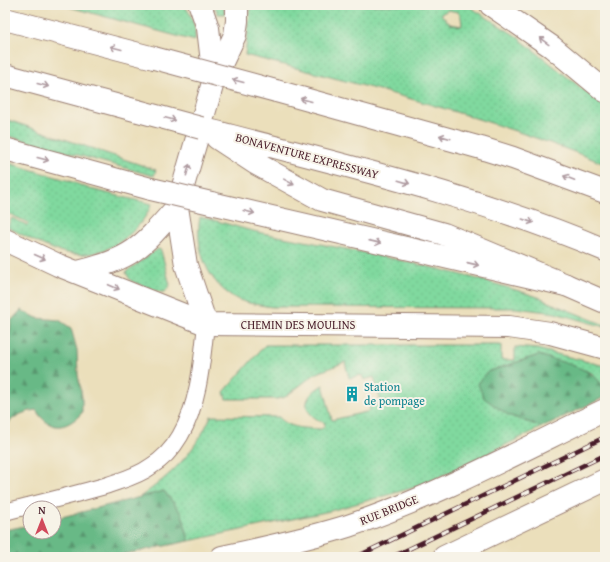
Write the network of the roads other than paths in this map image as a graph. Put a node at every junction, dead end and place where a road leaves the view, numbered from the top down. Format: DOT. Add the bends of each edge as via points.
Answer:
graph roads {
  1 [pos="200,5"];
  2 [pos="237,5"];
  3 [pos="491,5"];
  4 [pos="5,19"];
  5 [pos="5,75"];
  6 [pos="214,79"];
  7 [pos="605,91"];
  8 [pos="5,149"];
  9 [pos="259,154"];
  10 [pos="605,192"];
  11 [pos="177,207"];
  12 [pos="5,240"];
  13 [pos="605,250"];
  14 [pos="78,272"];
  15 [pos="566,285"];
  16 [pos="605,302"];
  17 [pos="206,324"];
  18 [pos="605,348"];
  19 [pos="605,410"];
  20 [pos="605,480"];
  21 [pos="5,512"];
  22 [pos="222,557"];
  23 [pos="444,557"];
  1 -- 6 [label="main road" via="208,28"];
  2 -- 6 [label="main road" via="235,35"];
  7 -- 3 [label="main road, one-way" via="552,47"];
  10 -- 4 [label="main road, one-way, bridge" via="494,152"];
  5 -- 9 [label="main road, one-way, bridge" via="201,128"];
  11 -- 6 [label="main road, one-way"];
  8 -- 15 [label="main road, one-way, bridge" via="211,203"];
  9 -- 13 [label="main road, BONAVENTURE EXPRESSWAY, one-way" via="381,176 550,228"];
  9 -- 15 [label="main road, one-way" via="322,200 444,234"];
  11 -- 14 [label="main road" via="136,250 114,262"];
  11 -- 17 [label="main road" via="186,265"];
  12 -- 14 [label="main road, CHEMIN DES MOULINS, one-way"];
  14 -- 17 [label="main road, CHEMIN DES MOULINS, one-way"];
  15 -- 16 [label="main road"];
  17 -- 18 [label="main road, CHEMIN DES MOULINS" via="509,327 550,333"];
  17 -- 21 [label="lane" via="190,412 180,437 168,452 150,468 126,479"];
  19 -- 22 [label="main road, RUE BRIDGE" via="371,518 310,537"];
  20 -- 23 [label="main road"];
}
